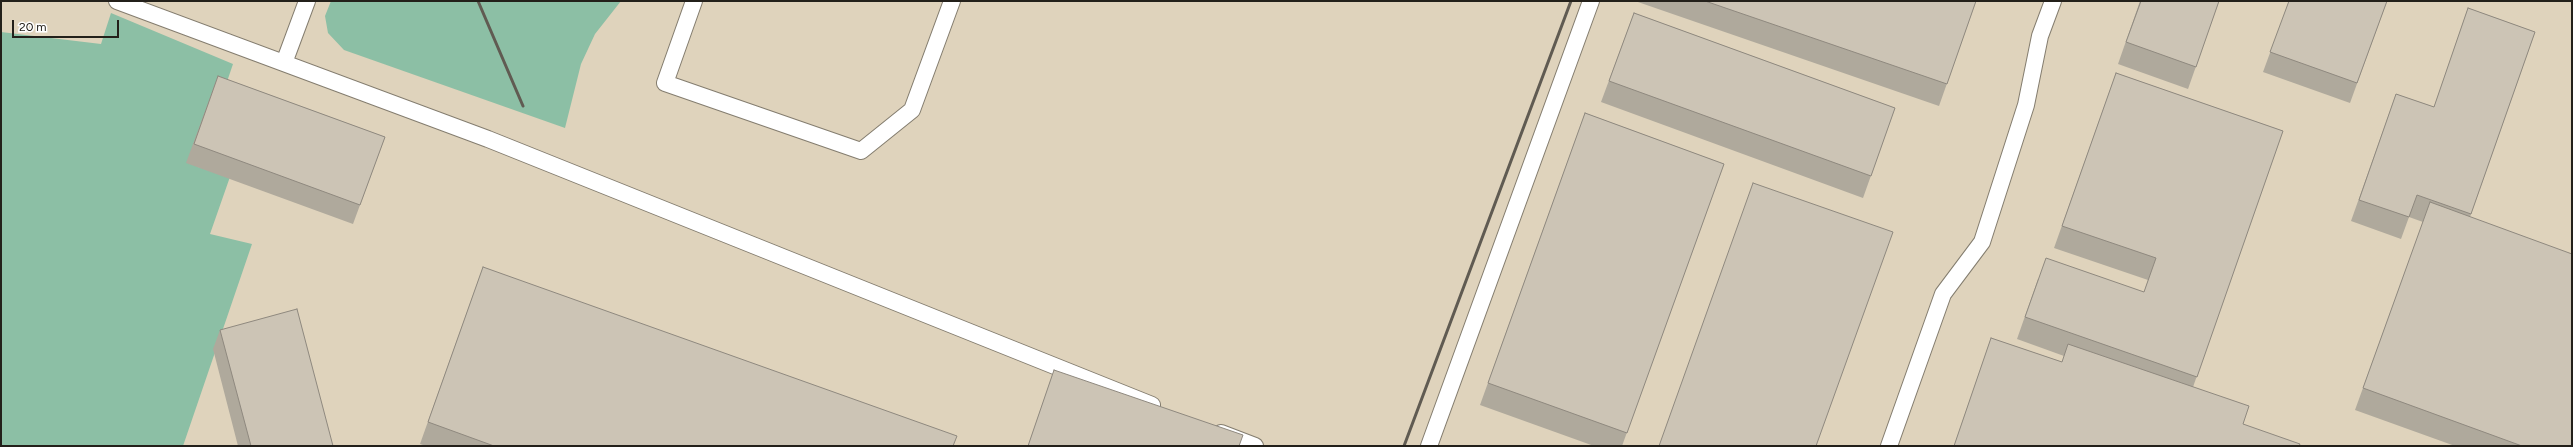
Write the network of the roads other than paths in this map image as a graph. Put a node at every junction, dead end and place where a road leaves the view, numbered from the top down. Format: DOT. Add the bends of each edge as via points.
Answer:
graph roads {
  1 [pos="117,1"];
  2 [pos="307,1"];
  3 [pos="694,1"];
  4 [pos="952,1"];
  5 [pos="1591,1"];
  6 [pos="2053,1"];
  7 [pos="284,63"];
  8 [pos="1166,411"];
  9 [pos="1203,425"];
  10 [pos="1255,446"];
  11 [pos="1429,446"];
  12 [pos="1889,446"];
  1 -- 7 [label="lane"];
  2 -- 7 [label="lane"];
  3 -- 4 [label="lane" via="665,83 860,151 912,110"];
  5 -- 11 [label="lane"];
  6 -- 12 [label="lane" via="2040,36 2026,105 1982,242 1943,294"];
  7 -- 8 [label="lane" via="488,139"];
  9 -- 10 [label="lane"];
}
